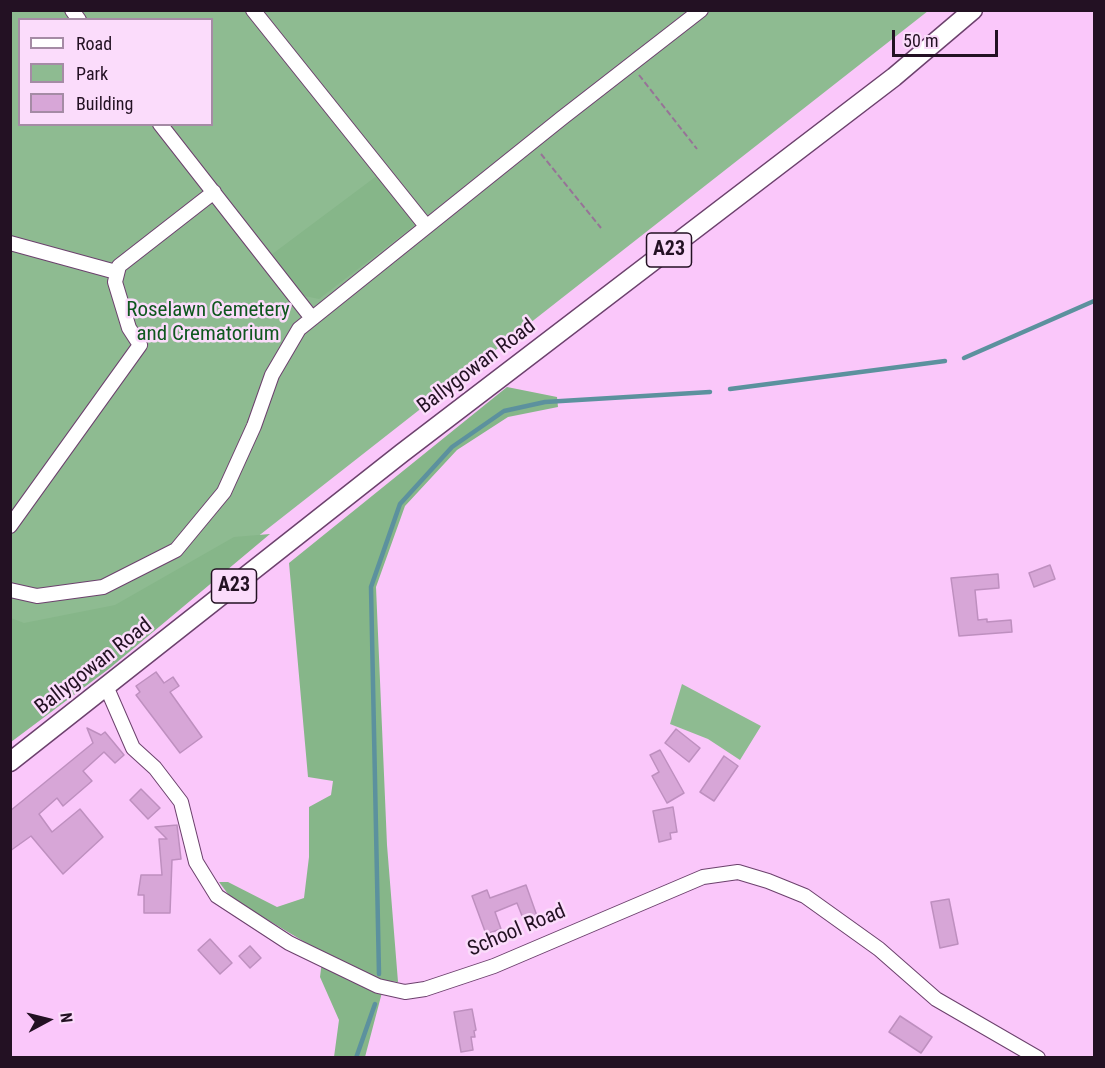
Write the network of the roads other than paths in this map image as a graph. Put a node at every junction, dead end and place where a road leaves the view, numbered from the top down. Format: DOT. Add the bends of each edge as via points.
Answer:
graph roads {
  1 [pos="253,10"];
  2 [pos="701,10"];
  3 [pos="973,10"];
  4 [pos="162,126"];
  5 [pos="214,192"];
  6 [pos="426,226"];
  7 [pos="10,243"];
  8 [pos="116,272"];
  9 [pos="311,317"];
  10 [pos="10,526"];
  11 [pos="10,590"];
  12 [pos="106,686"];
  13 [pos="10,762"];
  14 [pos="1038,1058"];
  1 -- 6 [label="street"];
  2 -- 6 [label="street"];
  3 -- 12 [label="main road, Ballygowan Road / A23" via="894,77 402,453"];
  4 -- 5 [label="street"];
  5 -- 8 [label="street" via="126,259"];
  5 -- 9 [label="street"];
  6 -- 9 [label="street"];
  7 -- 8 [label="street"];
  8 -- 10 [label="street" via="115,282 129,328 140,345"];
  9 -- 11 [label="street" via="299,329 272,375 224,492 176,549 103,587 38,596"];
  12 -- 13 [label="main road, Ballygowan Road / A23"];
  12 -- 14 [label="street, School Road" via="133,748 155,768 181,802 196,862 217,896 289,943 378,986 405,992 425,989 494,966 703,877 738,872 805,896 879,949 936,999"];
}
